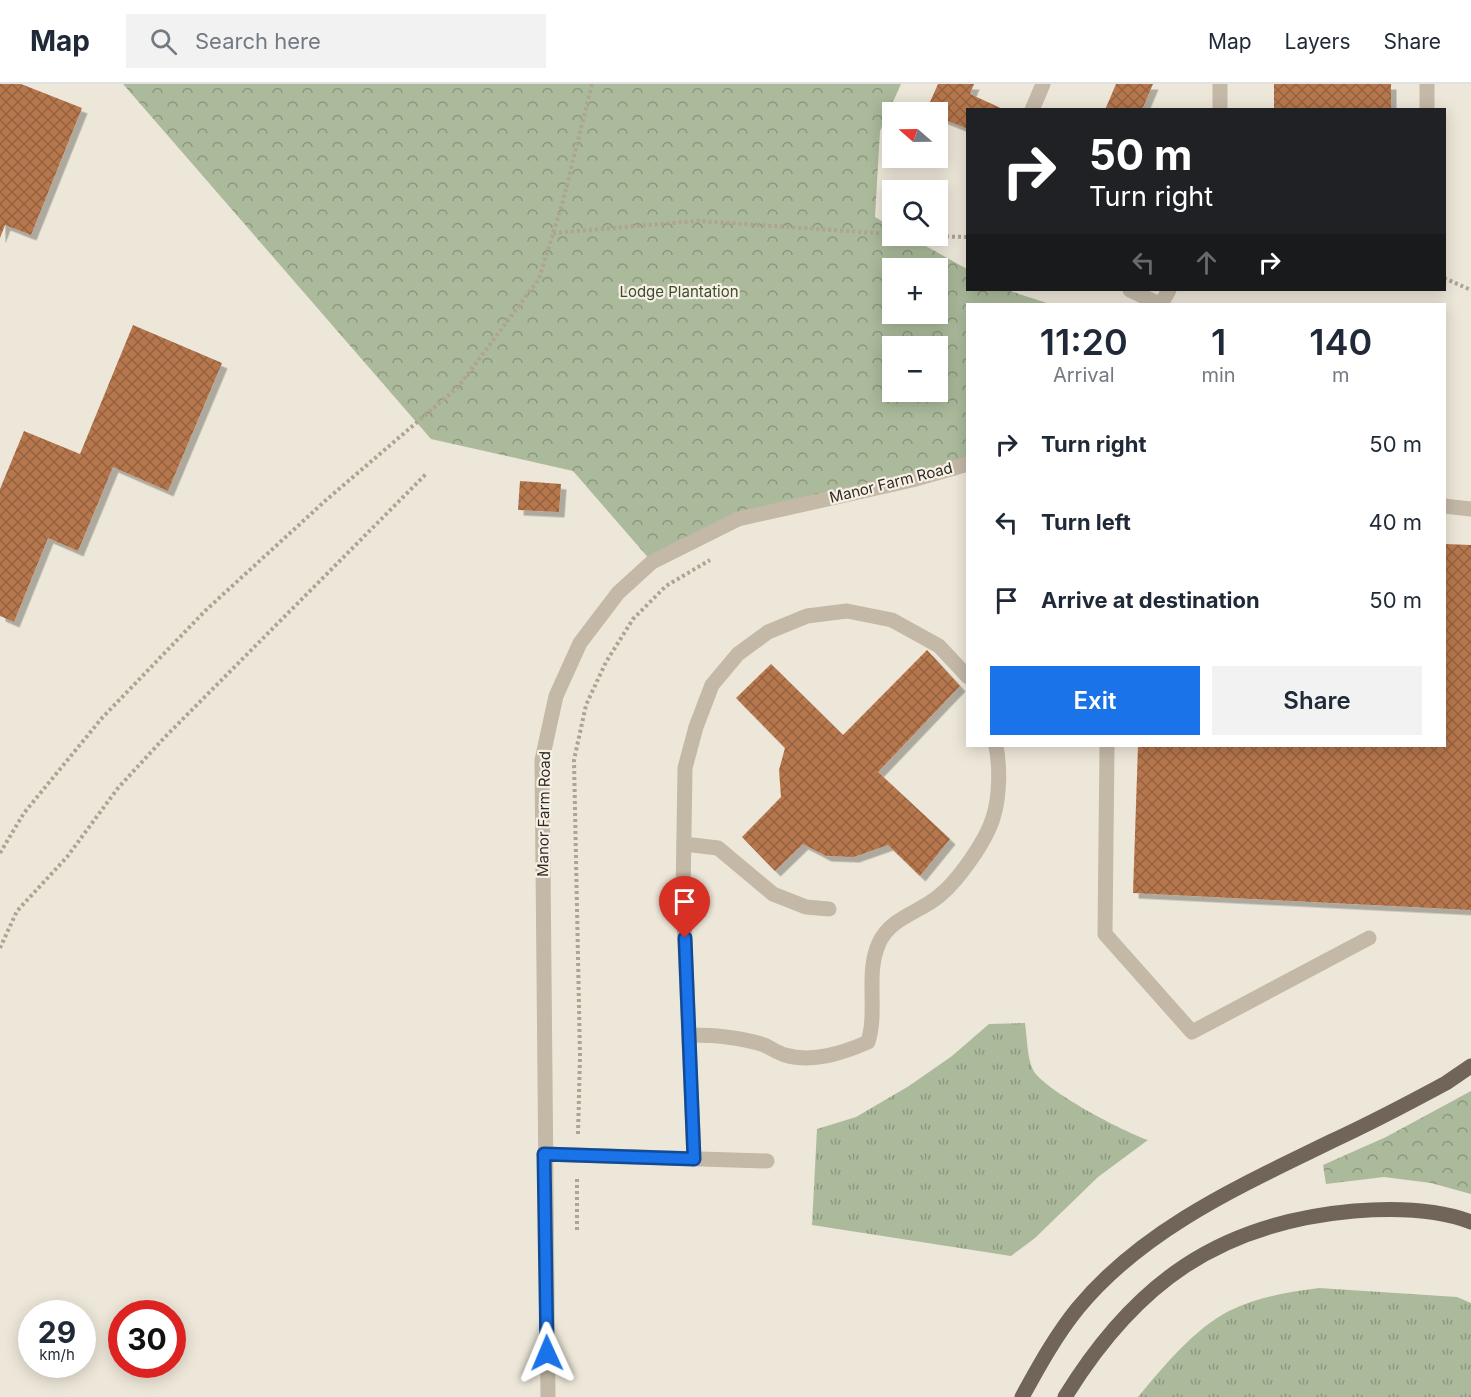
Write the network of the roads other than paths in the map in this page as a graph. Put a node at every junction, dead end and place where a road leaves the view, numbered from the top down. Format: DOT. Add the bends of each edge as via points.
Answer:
graph roads {
  1 [pos="1043,84"];
  2 [pos="1220,84"];
  3 [pos="1427,84"];
  4 [pos="1033,108"];
  5 [pos="1220,108"];
  6 [pos="1427,108"];
  7 [pos="1132,291"];
  8 [pos="1158,303"];
  9 [pos="966,465"];
  10 [pos="1446,506"];
  11 [pos="1471,509"];
  12 [pos="966,675"];
  13 [pos="996,747"];
  14 [pos="1107,747"];
  15 [pos="684,844"];
  16 [pos="829,909"];
  17 [pos="1369,938"];
  18 [pos="690,1035"];
  19 [pos="1471,1066"];
  20 [pos="544,1154"];
  21 [pos="694,1159"];
  22 [pos="767,1161"];
  23 [pos="1471,1222"];
  24 [pos="548,1397"];
  25 [pos="1022,1397"];
  26 [pos="1065,1397"];
  1 -- 4 [label="street"];
  2 -- 5 [label="street"];
  3 -- 6 [label="street"];
  7 -- 8 [label="street"];
  9 -- 20 [label="street, Manor Farm Road" via="738,519 652,562 618,593 580,643 556,696 542,760"];
  10 -- 11 [label="street"];
  12 -- 15 [label="street" via="939,646 892,620 847,611 807,616 768,632 738,654 712,685 685,768"];
  13 -- 18 [label="street" via="999,765 993,818 971,858 939,896 896,921 879,942 873,964 874,1024 868,1042 823,1056 787,1055 741,1039"];
  14 -- 17 [label="street" via="1105,934 1192,1032"];
  15 -- 16 [label="street" via="718,848 773,894 806,907"];
  15 -- 18 [label="street"];
  18 -- 21 [label="street"];
  19 -- 25 [label="main road" via="1169,1227 1125,1261 1079,1308 1044,1356"];
  20 -- 21 [label="street"];
  20 -- 24 [label="street, Manor Farm Road"];
  21 -- 22 [label="street"];
  23 -- 26 [label="main road" via="1393,1208 1311,1215 1243,1234 1180,1267 1132,1307 1091,1356"];
}
